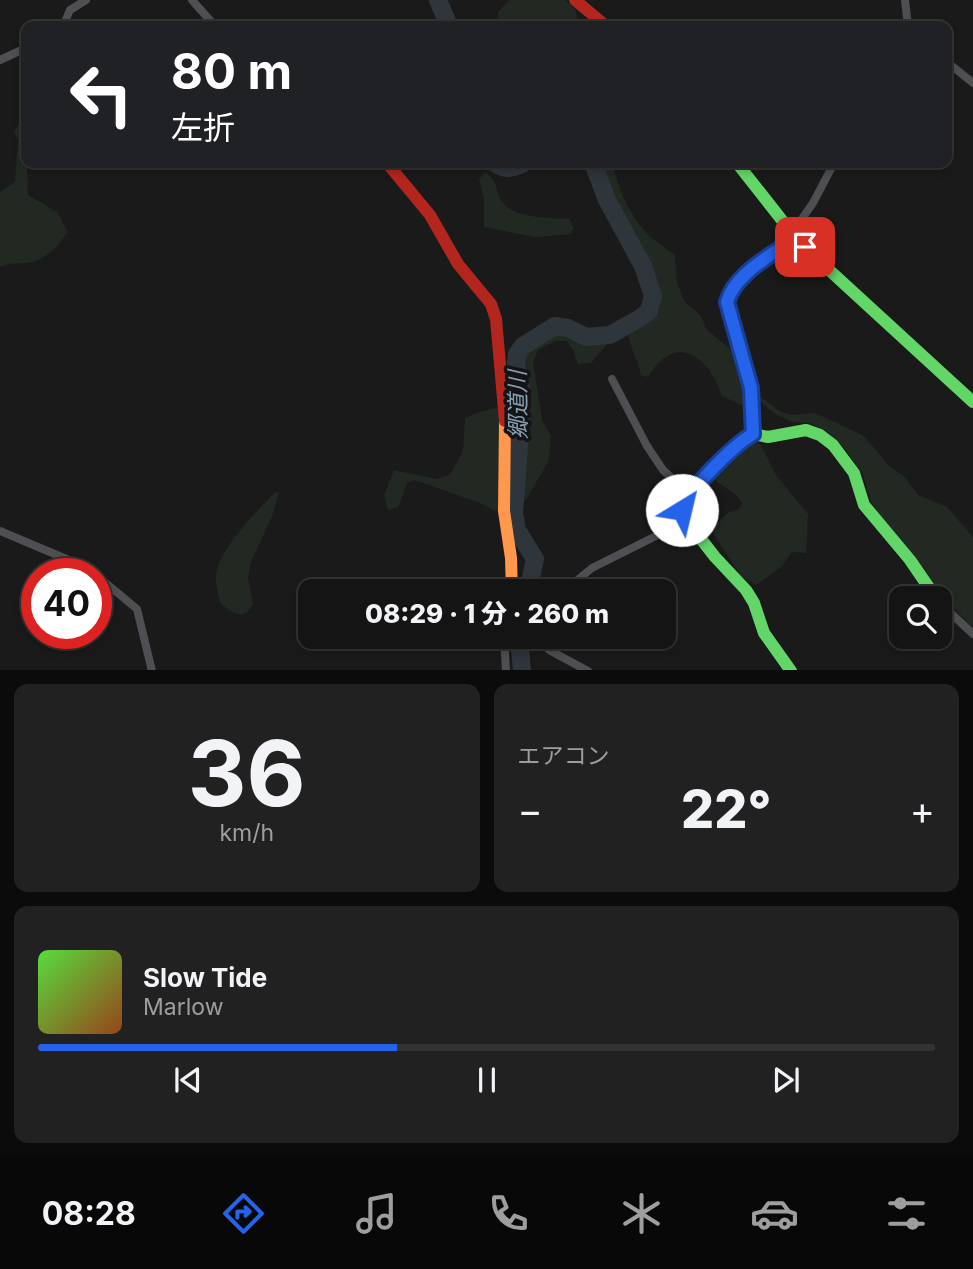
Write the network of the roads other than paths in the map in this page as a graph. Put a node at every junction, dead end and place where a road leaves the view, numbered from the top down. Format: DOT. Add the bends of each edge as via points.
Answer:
graph roads {
  1 [pos="86,0"];
  2 [pos="192,0"];
  3 [pos="905,0"];
  4 [pos="580,2"];
  5 [pos="65,21"];
  6 [pos="211,21"];
  7 [pos="601,21"];
  8 [pos="907,21"];
  9 [pos="21,50"];
  10 [pos="0,61"];
  11 [pos="952,66"];
  12 [pos="973,83"];
  13 [pos="391,168"];
  14 [pos="741,168"];
  15 [pos="831,168"];
  16 [pos="794,235"];
  17 [pos="612,379"];
  18 [pos="973,402"];
  19 [pos="753,434"];
  20 [pos="689,494"];
  21 [pos="683,516"];
  22 [pos="0,531"];
  23 [pos="64,558"];
  24 [pos="512,579"];
  25 [pos="579,579"];
  26 [pos="928,586"];
  27 [pos="112,589"];
  28 [pos="952,614"];
  29 [pos="973,634"];
  30 [pos="505,649"];
  31 [pos="548,649"];
  32 [pos="152,670"];
  33 [pos="506,670"];
  34 [pos="588,670"];
  35 [pos="791,670"];
  1 -- 5 [label="street" via="70,10"];
  2 -- 6 [label="street"];
  3 -- 8 [label="street"];
  4 -- 7 [label="street"];
  9 -- 10 [label="street"];
  11 -- 12 [label="street"];
  13 -- 24 [label="street" via="430,215 496,318 505,411 504,526"];
  14 -- 16 [label="street"];
  15 -- 16 [label="street"];
  16 -- 18 [label="street"];
  16 -- 19 [label="street" via="730,291 727,302 751,388"];
  17 -- 20 [label="street" via="663,470"];
  19 -- 20 [label="street"];
  19 -- 26 [label="street" via="768,439 800,430 824,438 851,468 863,502"];
  20 -- 21 [label="street"];
  21 -- 25 [label="street"];
  21 -- 35 [label="street" via="746,590 764,633"];
  22 -- 23 [label="street"];
  27 -- 32 [label="street" via="136,609"];
  28 -- 29 [label="street"];
  30 -- 33 [label="street"];
  31 -- 34 [label="street"];
}
